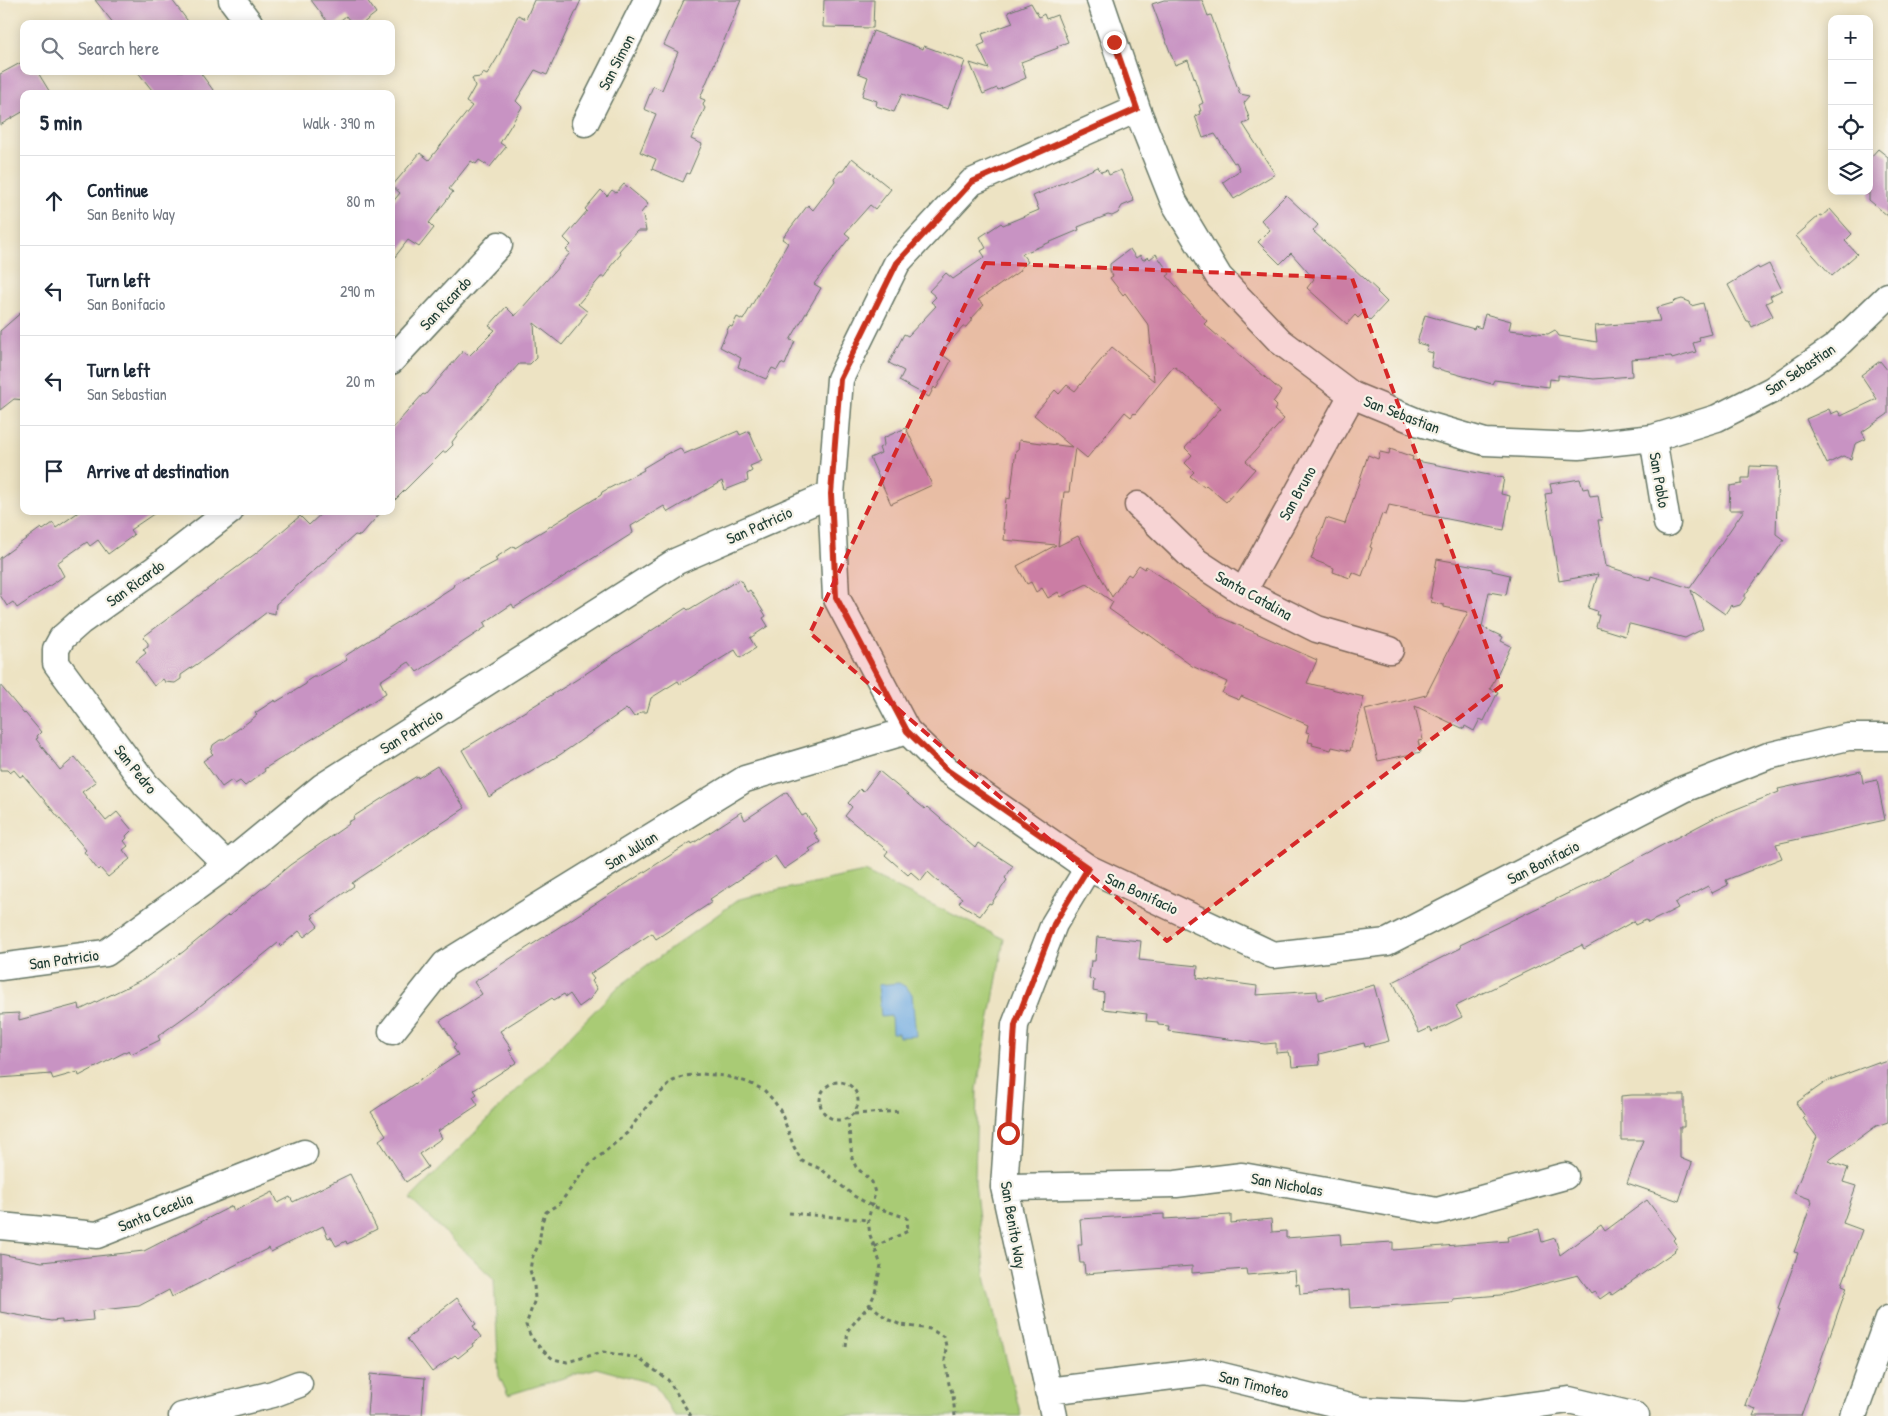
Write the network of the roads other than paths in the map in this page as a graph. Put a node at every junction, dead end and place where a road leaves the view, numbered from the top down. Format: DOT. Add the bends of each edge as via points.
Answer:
graph roads {
  1 [pos="232,0"];
  2 [pos="647,0"];
  3 [pos="1100,0"];
  4 [pos="247,20"];
  5 [pos="1137,109"];
  6 [pos="585,123"];
  7 [pos="499,245"];
  8 [pos="1888,296"];
  9 [pos="395,357"];
  10 [pos="1352,395"];
  11 [pos="1653,438"];
  12 [pos="831,494"];
  13 [pos="1138,506"];
  14 [pos="225,515"];
  15 [pos="1667,523"];
  16 [pos="1243,592"];
  17 [pos="1390,650"];
  18 [pos="56,663"];
  19 [pos="907,731"];
  20 [pos="1888,737"];
  21 [pos="226,864"];
  22 [pos="1088,868"];
  23 [pos="0,967"];
  24 [pos="392,1031"];
  25 [pos="304,1153"];
  26 [pos="1565,1176"];
  27 [pos="1004,1187"];
  28 [pos="0,1226"];
  29 [pos="1888,1319"];
  30 [pos="299,1384"];
  31 [pos="1048,1391"];
  32 [pos="182,1416"];
  33 [pos="1054,1416"];
  34 [pos="1636,1416"];
  35 [pos="1853,1416"];
  1 -- 4 [label="street"];
  2 -- 6 [label="street, San Simon"];
  3 -- 5 [label="street, San Sebastian"];
  5 -- 10 [label="street, San Sebastian" via="1174,202 1219,276 1280,341"];
  5 -- 12 [label="street, San Bonifacio" via="972,182 897,263 840,379"];
  7 -- 9 [label="street, San Ricardo"];
  8 -- 11 [label="street, San Sebastian" via="1835,346 1772,390 1716,418"];
  10 -- 11 [label="street, San Sebastian" via="1420,424 1485,442 1579,446"];
  10 -- 16 [label="street, San Bruno"];
  11 -- 15 [label="street, San Pablo"];
  12 -- 19 [label="street, San Bonifacio" via="836,597"];
  12 -- 21 [label="street, San Patricio" via="677,561 322,788"];
  13 -- 16 [label="street, Santa Catalina" via="1196,561"];
  14 -- 18 [label="street, San Ricardo" via="80,622 62,638 56,649"];
  16 -- 17 [label="street, Santa Catalina" via="1317,629"];
  18 -- 21 [label="street, San Pedro" via="146,785"];
  19 -- 22 [label="street, San Bonifacio" via="947,770"];
  19 -- 24 [label="street, San Julian" via="745,779 445,964"];
  20 -- 22 [label="street, San Bonifacio" via="1848,737 1768,756 1684,789 1388,942 1273,955"];
  21 -- 23 [label="street, San Patricio" via="106,952"];
  22 -- 27 [label="street, San Benito Way" via="1054,924 1015,1025"];
  25 -- 28 [label="street, Santa Cecelia" via="97,1235"];
  26 -- 27 [label="street, San Nicholas" via="1437,1211 1242,1176 1176,1184"];
  27 -- 31 [label="street, San Benito Way"];
  29 -- 35 [label="street"];
  30 -- 32 [label="street" via="273,1394"];
  31 -- 33 [label="street, San Benito Way"];
  31 -- 34 [label="street, San Timoteo" via="1206,1372 1361,1410 1464,1415 1568,1400"];
}
